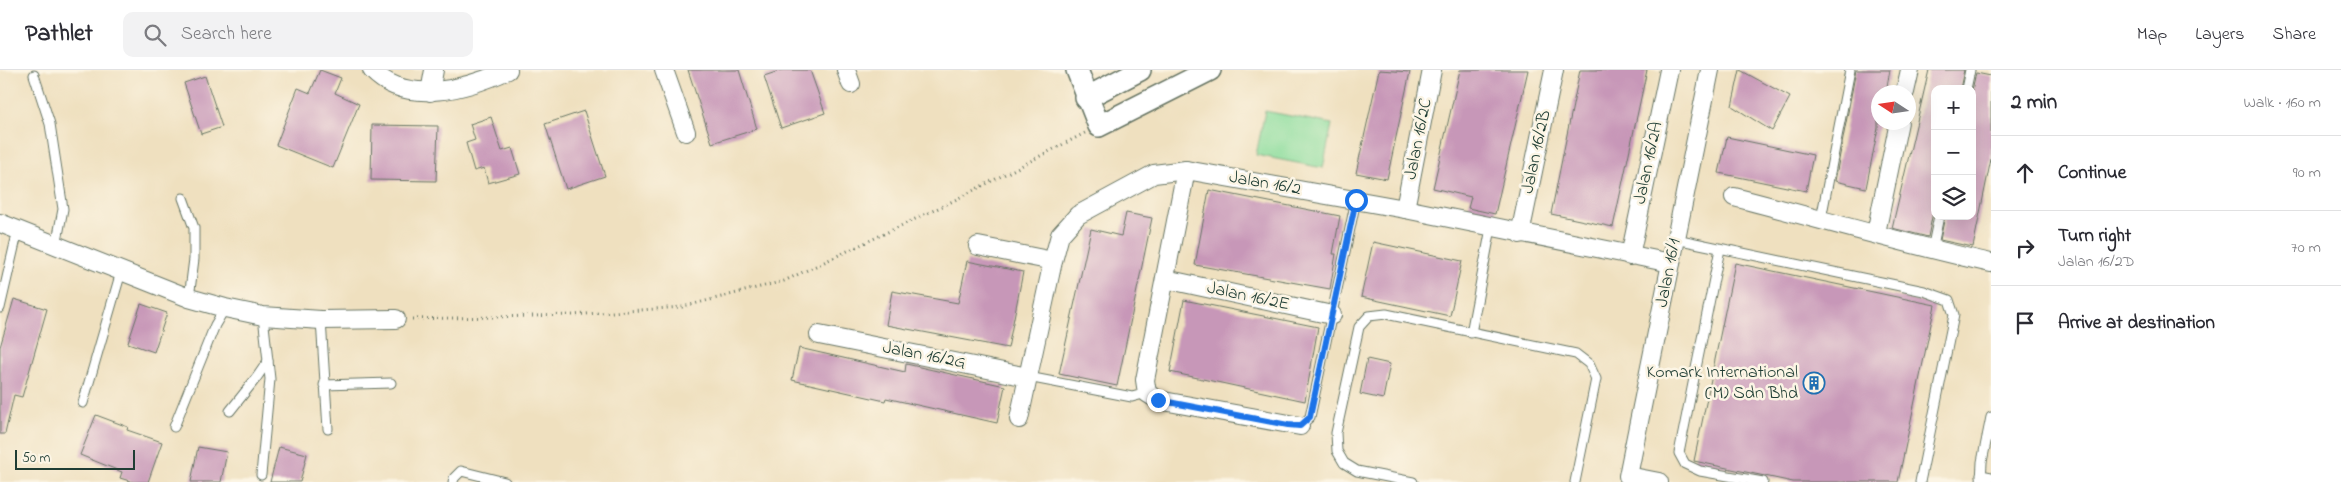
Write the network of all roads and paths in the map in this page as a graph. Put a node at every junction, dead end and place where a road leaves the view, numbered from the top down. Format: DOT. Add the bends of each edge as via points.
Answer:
graph roads {
  1 [pos="372,70"];
  2 [pos="434,70"];
  3 [pos="508,70"];
  4 [pos="664,70"];
  5 [pos="1077,70"];
  6 [pos="1140,70"];
  7 [pos="1210,70"];
  8 [pos="1432,70"];
  9 [pos="1554,70"];
  10 [pos="1668,70"];
  11 [pos="1710,70"];
  12 [pos="1850,70"];
  13 [pos="1910,70"];
  14 [pos="1970,70"];
  15 [pos="34,75"];
  16 [pos="1104,79"];
  17 [pos="1907,85"];
  18 [pos="1967,85"];
  19 [pos="430,92"];
  20 [pos="1086,98"];
  21 [pos="1120,115"];
  22 [pos="1099,126"];
  23 [pos="1897,130"];
  24 [pos="686,132"];
  25 [pos="1186,170"];
  26 [pos="1734,197"];
  27 [pos="183,198"];
  28 [pos="1356,200"];
  29 [pos="1405,209"];
  30 [pos="1821,219"];
  31 [pos="1938,220"];
  32 [pos="0,223"];
  33 [pos="1491,228"];
  34 [pos="18,230"];
  35 [pos="1876,233"];
  36 [pos="1520,234"];
  37 [pos="1676,239"];
  38 [pos="56,246"];
  39 [pos="978,246"];
  40 [pos="1720,249"];
  41 [pos="1932,250"];
  42 [pos="1630,256"];
  43 [pos="1053,261"];
  44 [pos="1991,263"];
  45 [pos="1671,264"];
  46 [pos="121,272"];
  47 [pos="1165,279"];
  48 [pos="189,298"];
  49 [pos="0,308"];
  50 [pos="225,308"];
  51 [pos="1332,315"];
  52 [pos="263,316"];
  53 [pos="396,319"];
  54 [pos="321,320"];
  55 [pos="1471,333"];
  56 [pos="819,335"];
  57 [pos="268,361"];
  58 [pos="1028,377"];
  59 [pos="391,383"];
  60 [pos="324,384"];
  61 [pos="1146,386"];
  62 [pos="83,403"];
  63 [pos="230,410"];
  64 [pos="1991,416"];
  65 [pos="1019,419"];
  66 [pos="1300,426"];
  67 [pos="174,427"];
  68 [pos="328,429"];
  69 [pos="261,476"];
  70 [pos="1991,477"];
  71 [pos="1981,478"];
  72 [pos="1628,479"];
  73 [pos="453,482"];
  74 [pos="505,482"];
  75 [pos="1413,482"];
  76 [pos="1575,482"];
  77 [pos="1659,482"];
  78 [pos="1763,482"];
  79 [pos="1920,482"];
  1 -- 19 [label="street" via="379,78 400,88"];
  2 -- 19 [label="street"];
  3 -- 19 [label="street" via="467,86"];
  4 -- 24 [label="street"];
  5 -- 20 [label="street"];
  6 -- 16 [label="street"];
  7 -- 21 [label="street"];
  8 -- 29 [label="street, Jalan 16/2C"];
  9 -- 36 [label="street, Jalan 16/2B"];
  10 -- 42 [label="street, Jalan 16/2A"];
  11 -- 37 [label="street, Jalan 16/1"];
  12 -- 30 [label="lane"];
  13 -- 17 [label="street"];
  14 -- 18 [label="lane"];
  15 -- 38 [label="lane" via="50,124 63,209"];
  16 -- 20 [label="street"];
  16 -- 21 [label="street"];
  20 -- 22 [label="street"];
  21 -- 22 [label="street"];
  22 -- 53 [label="path" via="947,204 784,281 682,307 572,315"];
  23 -- 35 [label="street"];
  25 -- 28 [label="street, Jalan 16/2"];
  25 -- 43 [label="street, Jalan 16/2" via="1154,174 1078,215 1060,235"];
  25 -- 47 [label="street"];
  26 -- 30 [label="street"];
  27 -- 48 [label="lane" via="194,228"];
  28 -- 29 [label="street, Jalan 16/2"];
  28 -- 51 [label="lane"];
  29 -- 33 [label="street, Jalan 16/2"];
  30 -- 35 [label="street"];
  31 -- 41 [label="lane"];
  32 -- 34 [label="street"];
  33 -- 36 [label="street, Jalan 16/2"];
  33 -- 55 [label="lane"];
  34 -- 38 [label="street"];
  34 -- 49 [label="lane"];
  35 -- 41 [label="street"];
  36 -- 42 [label="street, Jalan 16/2"];
  37 -- 40 [label="lane"];
  37 -- 45 [label="street, Jalan 16/1"];
  38 -- 46 [label="street"];
  39 -- 43 [label="street"];
  40 -- 78 [label="lane" via="1679,453 1686,464 1700,471"];
  40 -- 79 [label="lane" via="1924,291 1949,300 1954,315"];
  41 -- 44 [label="street"];
  42 -- 45 [label="street, Jalan 16/2"];
  43 -- 58 [label="street, Jalan 16/2"];
  45 -- 72 [label="street, Jalan 16/1"];
  46 -- 48 [label="street"];
  46 -- 62 [label="lane"];
  47 -- 51 [label="street, Jalan 16/2E"];
  47 -- 61 [label="street"];
  48 -- 50 [label="street"];
  50 -- 52 [label="street"];
  50 -- 67 [label="lane"];
  51 -- 66 [label="lane" via="1310,417"];
  52 -- 54 [label="street"];
  52 -- 57 [label="lane"];
  53 -- 54 [label="street"];
  54 -- 60 [label="lane"];
  55 -- 75 [label="lane" via="1386,314 1369,316 1359,327 1336,433 1337,451 1344,464 1358,471"];
  55 -- 76 [label="lane" via="1576,354 1589,364 1596,379"];
  56 -- 58 [label="street, Jalan 16/2G"];
  57 -- 63 [label="lane"];
  57 -- 69 [label="lane" via="270,379"];
  58 -- 61 [label="lane" via="1132,397"];
  58 -- 65 [label="street, Jalan 16/2"];
  59 -- 60 [label="lane"];
  60 -- 68 [label="lane"];
  61 -- 66 [label="street" via="1158,400"];
  64 -- 71 [label="lane"];
  70 -- 71 [label="lane"];
  72 -- 77 [label="street"];
  73 -- 74 [label="lane" via="461,472"];
}
